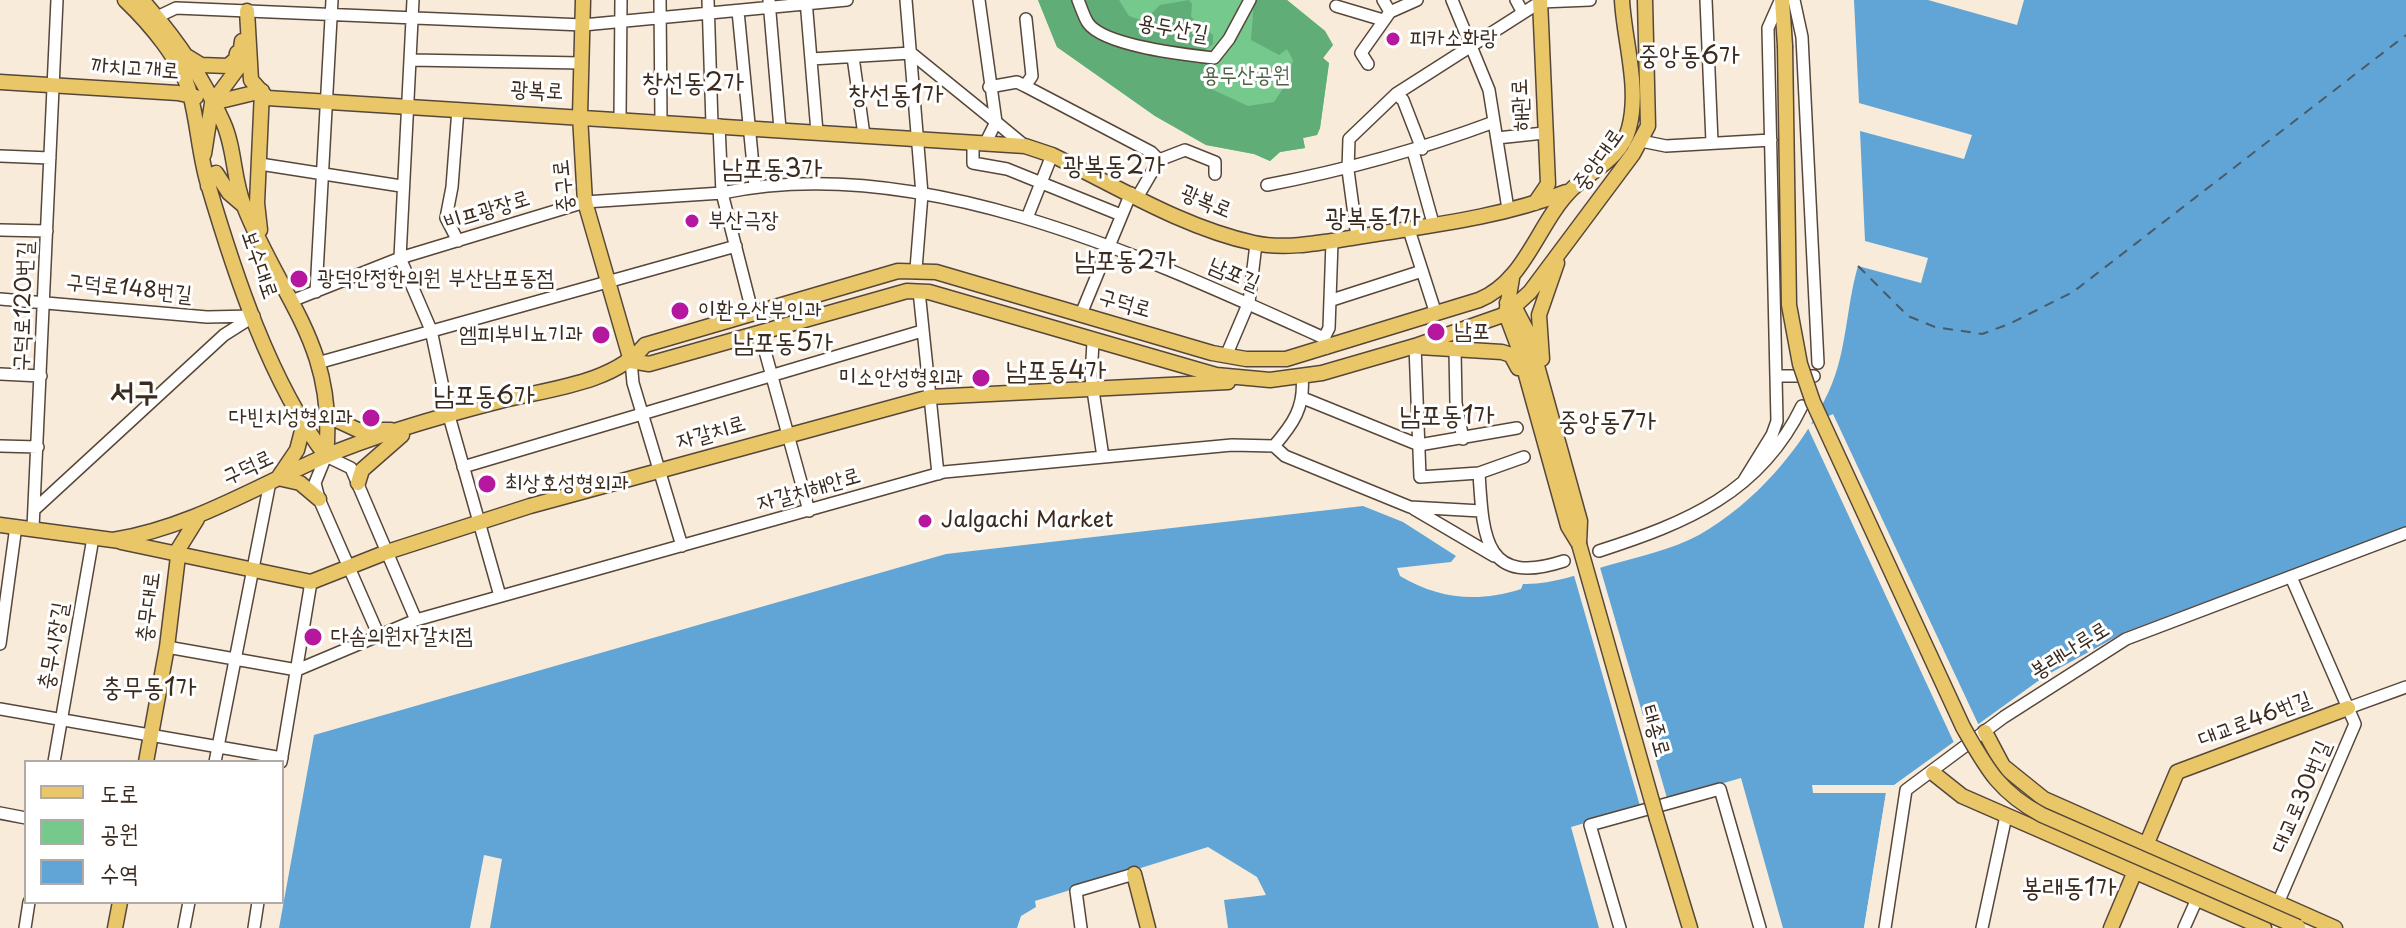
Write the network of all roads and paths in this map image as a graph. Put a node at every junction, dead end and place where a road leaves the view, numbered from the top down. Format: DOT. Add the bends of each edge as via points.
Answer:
graph roads {
  1 [pos="57,0"];
  2 [pos="125,0"];
  3 [pos="142,0"];
  4 [pos="332,0"];
  5 [pos="413,0"];
  6 [pos="583,0"];
  7 [pos="621,0"];
  8 [pos="660,0"];
  9 [pos="708,0"];
  10 [pos="847,0"];
  11 [pos="906,0"];
  12 [pos="979,0"];
  13 [pos="1078,0"];
  14 [pos="1250,0"];
  15 [pos="1383,0"];
  16 [pos="1417,0"];
  17 [pos="1452,0"];
  18 [pos="1516,0"];
  19 [pos="1590,0"];
  20 [pos="1622,0"];
  21 [pos="1645,0"];
  22 [pos="1706,0"];
  23 [pos="1782,0"];
  24 [pos="1794,0"];
  25 [pos="1540,1"];
  26 [pos="806,2"];
  27 [pos="176,4"];
  28 [pos="769,4"];
  29 [pos="247,6"];
  30 [pos="1336,6"];
  31 [pos="738,11"];
  32 [pos="708,13"];
  33 [pos="1523,13"];
  34 [pos="331,15"];
  35 [pos="1386,16"];
  36 [pos="157,17"];
  37 [pos="412,18"];
  38 [pos="660,18"];
  39 [pos="1026,19"];
  40 [pos="621,22"];
  41 [pos="583,25"];
  42 [pos="242,29"];
  43 [pos="157,37"];
  44 [pos="1472,43"];
  45 [pos="911,53"];
  46 [pos="183,54"];
  47 [pos="853,57"];
  48 [pos="811,59"];
  49 [pos="410,60"];
  50 [pos="582,63"];
  51 [pos="1368,64"];
  52 [pos="0,82"];
  53 [pos="53,85"];
  54 [pos="1025,86"];
  55 [pos="989,87"];
  56 [pos="262,91"];
  57 [pos="163,92"];
  58 [pos="1396,94"];
  59 [pos="191,96"];
  60 [pos="327,101"];
  61 [pos="212,103"];
  62 [pos="408,106"];
  63 [pos="458,109"];
  64 [pos="580,116"];
  65 [pos="620,118"];
  66 [pos="661,121"];
  67 [pos="996,122"];
  68 [pos="1494,122"];
  69 [pos="715,125"];
  70 [pos="751,127"];
  71 [pos="780,129"];
  72 [pos="817,132"];
  73 [pos="1544,133"];
  74 [pos="864,135"];
  75 [pos="1497,138"];
  76 [pos="919,139"];
  77 [pos="1771,140"];
  78 [pos="1641,141"];
  79 [pos="1712,142"];
  80 [pos="979,143"];
  81 [pos="1025,146"];
  82 [pos="1417,150"];
  83 [pos="1052,155"];
  84 [pos="0,156"];
  85 [pos="50,158"];
  86 [pos="1159,160"];
  87 [pos="260,164"];
  88 [pos="204,170"];
  89 [pos="1348,170"];
  90 [pos="324,174"];
  91 [pos="1215,174"];
  92 [pos="1040,185"];
  93 [pos="1267,185"];
  94 [pos="208,186"];
  95 [pos="401,186"];
  96 [pos="755,186"];
  97 [pos="1571,190"];
  98 [pos="722,193"];
  99 [pos="922,194"];
  100 [pos="1134,195"];
  101 [pos="585,202"];
  102 [pos="1534,204"];
  103 [pos="243,205"];
  104 [pos="1508,209"];
  105 [pos="1121,215"];
  106 [pos="1027,218"];
  107 [pos="1433,223"];
  108 [pos="0,230"];
  109 [pos="1409,230"];
  110 [pos="47,231"];
  111 [pos="1357,237"];
  112 [pos="458,241"];
  113 [pos="1332,242"];
  114 [pos="261,243"];
  115 [pos="1256,244"];
  116 [pos="1108,245"];
  117 [pos="736,246"];
  118 [pos="1562,249"];
  119 [pos="400,258"];
  120 [pos="916,269"];
  121 [pos="1422,271"];
  122 [pos="1513,274"];
  123 [pos="607,280"];
  124 [pos="919,291"];
  125 [pos="316,292"];
  126 [pos="1486,298"];
  127 [pos="0,299"];
  128 [pos="294,300"];
  129 [pos="1332,300"];
  130 [pos="44,301"];
  131 [pos="1249,302"];
  132 [pos="1509,308"];
  133 [pos="752,311"];
  134 [pos="1081,314"];
  135 [pos="1436,314"];
  136 [pos="254,316"];
  137 [pos="431,330"];
  138 [pos="922,331"];
  139 [pos="760,333"];
  140 [pos="1093,342"];
  141 [pos="1326,343"];
  142 [pos="1415,346"];
  143 [pos="1455,351"];
  144 [pos="1226,356"];
  145 [pos="631,361"];
  146 [pos="321,362"];
  147 [pos="1818,363"];
  148 [pos="0,374"];
  149 [pos="772,374"];
  150 [pos="41,376"];
  151 [pos="1540,376"];
  152 [pos="1777,376"];
  153 [pos="1814,376"];
  154 [pos="1302,377"];
  155 [pos="1244,379"];
  156 [pos="1094,388"];
  157 [pos="1530,388"];
  158 [pos="930,397"];
  159 [pos="1303,398"];
  160 [pos="1802,406"];
  161 [pos="641,412"];
  162 [pos="449,416"];
  163 [pos="330,417"];
  164 [pos="303,427"];
  165 [pos="1517,428"];
  166 [pos="408,429"];
  167 [pos="788,434"];
  168 [pos="1463,439"];
  169 [pos="1419,445"];
  170 [pos="0,446"];
  171 [pos="1274,446"];
  172 [pos="38,447"];
  173 [pos="326,456"];
  174 [pos="1103,457"];
  175 [pos="1524,457"];
  176 [pos="463,467"];
  177 [pos="658,471"];
  178 [pos="1479,473"];
  179 [pos="938,474"];
  180 [pos="274,480"];
  181 [pos="1743,482"];
  182 [pos="358,483"];
  183 [pos="319,499"];
  184 [pos="1410,507"];
  185 [pos="35,509"];
  186 [pos="809,511"];
  187 [pos="1481,511"];
  188 [pos="203,514"];
  189 [pos="478,522"];
  190 [pos="0,525"];
  191 [pos="16,526"];
  192 [pos="33,528"];
  193 [pos="2406,533"];
  194 [pos="93,538"];
  195 [pos="113,540"];
  196 [pos="1579,544"];
  197 [pos="682,546"];
  198 [pos="1599,551"];
  199 [pos="387,552"];
  200 [pos="177,555"];
  201 [pos="1494,556"];
  202 [pos="1564,561"];
  203 [pos="349,567"];
  204 [pos="250,572"];
  205 [pos="2291,577"];
  206 [pos="311,582"];
  207 [pos="3,595"];
  208 [pos="500,596"];
  209 [pos="173,601"];
  210 [pos="416,620"];
  211 [pos="379,636"];
  212 [pos="0,644"];
  213 [pos="167,647"];
  214 [pos="234,659"];
  215 [pos="297,670"];
  216 [pos="2406,687"];
  217 [pos="2348,708"];
  218 [pos="0,709"];
  219 [pos="62,719"];
  220 [pos="1985,732"];
  221 [pos="151,735"];
  222 [pos="218,747"];
  223 [pos="54,760"];
  224 [pos="146,760"];
  225 [pos="215,760"];
  226 [pos="282,760"];
  227 [pos="1933,773"];
  228 [pos="0,813"];
  229 [pos="1654,814"];
  230 [pos="2006,816"];
  231 [pos="24,818"];
  232 [pos="2146,843"];
  233 [pos="2135,872"];
  234 [pos="1134,874"];
  235 [pos="2197,899"];
  236 [pos="2278,903"];
  237 [pos="29,904"];
  238 [pos="120,904"];
  239 [pos="189,904"];
  240 [pos="258,904"];
  241 [pos="25,928"];
  242 [pos="115,928"];
  243 [pos="184,928"];
  244 [pos="254,928"];
  245 [pos="1081,928"];
  246 [pos="1148,928"];
  247 [pos="1620,928"];
  248 [pos="1690,928"];
  249 [pos="1760,928"];
  250 [pos="1885,928"];
  251 [pos="1982,928"];
  252 [pos="2111,928"];
  253 [pos="2184,928"];
  254 [pos="2263,928"];
  255 [pos="2298,928"];
  256 [pos="2335,928"];
  1 -- 53 [label="street"];
  2 -- 43 [label="main road, 보수대로"];
  3 -- 36 [label="main road, 보수대로"];
  4 -- 34 [label="street"];
  5 -- 37 [label="street"];
  6 -- 41 [label="main road, 중구로"];
  7 -- 40 [label="street"];
  8 -- 38 [label="street"];
  9 -- 32 [label="street"];
  10 -- 26 [label="street"];
  11 -- 45 [label="street"];
  12 -- 55 [label="street"];
  13 -- 14 [label="street, 용두산길" via="1089,25 1102,33 1150,49 1214,58"];
  15 -- 35 [label="street"];
  16 -- 35 [label="street"];
  17 -- 44 [label="street"];
  18 -- 33 [label="street"];
  19 -- 25 [label="street"];
  20 -- 97 [label="main road, 중앙대로" via="1629,128 1614,156"];
  21 -- 78 [label="main road, 중앙대로" via="1650,109"];
  22 -- 79 [label="street"];
  23 -- 77 [label="street" via="1768,28"];
  23 -- 255 [label="main road, bridge" via="1789,305 1800,364 1813,402 1986,769 2006,793 2042,815"];
  24 -- 147 [label="street" via="1802,37"];
  25 -- 33 [label="street"];
  25 -- 73 [label="main road, 해관로"];
  26 -- 28 [label="street"];
  26 -- 48 [label="street"];
  27 -- 29 [label="street"];
  27 -- 36 [label="street"];
  28 -- 31 [label="street"];
  28 -- 71 [label="street"];
  29 -- 34 [label="street"];
  29 -- 42 [label="main road"];
  29 -- 56 [label="main road" via="251,80"];
  30 -- 35 [label="street"];
  31 -- 32 [label="street"];
  31 -- 70 [label="street"];
  32 -- 38 [label="street"];
  32 -- 69 [label="street"];
  33 -- 44 [label="street"];
  34 -- 37 [label="street"];
  34 -- 60 [label="street"];
  35 -- 51 [label="street" via="1361,53"];
  36 -- 46 [label="main road, 보수대로"];
  37 -- 41 [label="street"];
  37 -- 49 [label="street"];
  38 -- 40 [label="street"];
  38 -- 66 [label="street"];
  39 -- 54 [label="street" via="1032,76"];
  40 -- 41 [label="street"];
  40 -- 65 [label="street"];
  41 -- 50 [label="main road, 중구로"];
  42 -- 46 [label="main road" via="236,59 228,66 201,65"];
  42 -- 61 [label="main road" via="238,68"];
  43 -- 57 [label="main road" via="171,72"];
  43 -- 59 [label="main road, 보수대로"];
  44 -- 58 [label="street"];
  44 -- 68 [label="street"];
  45 -- 47 [label="street"];
  45 -- 67 [label="street"];
  45 -- 76 [label="street"];
  46 -- 61 [label="main road, 보수대로"];
  47 -- 48 [label="street"];
  47 -- 74 [label="street"];
  48 -- 72 [label="street"];
  49 -- 50 [label="street"];
  49 -- 62 [label="street"];
  50 -- 64 [label="main road, 중구로"];
  52 -- 53 [label="main road, 까치고개로"];
  53 -- 57 [label="main road, 까치고개로"];
  53 -- 85 [label="street, 구덕로120번길"];
  54 -- 55 [label="street" via="1017,82"];
  54 -- 86 [label="street"];
  55 -- 67 [label="street"];
  56 -- 60 [label="main road, 광복로" via="267,98"];
  56 -- 61 [label="main road, 광복로"];
  56 -- 87 [label="main road, 보수대로"];
  57 -- 59 [label="main road, 까치고개로"];
  57 -- 88 [label="main road" via="184,107"];
  58 -- 82 [label="street" via="1403,100"];
  58 -- 89 [label="street" via="1349,139"];
  59 -- 61 [label="main road, 까치고개로"];
  59 -- 88 [label="main road, 보수대로"];
  60 -- 62 [label="main road, 광복로"];
  60 -- 90 [label="street"];
  61 -- 88 [label="main road"];
  61 -- 103 [label="main road, 보수대로" via="230,142"];
  62 -- 63 [label="main road, 광복로"];
  62 -- 95 [label="street"];
  63 -- 64 [label="main road, 광복로"];
  63 -- 112 [label="street" via="446,218"];
  64 -- 65 [label="main road, 광복로"];
  64 -- 101 [label="main road, 중구로"];
  65 -- 66 [label="main road, 광복로"];
  66 -- 69 [label="main road, 광복로"];
  67 -- 80 [label="street"];
  67 -- 81 [label="street"];
  68 -- 75 [label="street"];
  68 -- 82 [label="street"];
  69 -- 70 [label="main road, 광복로"];
  69 -- 98 [label="street"];
  70 -- 71 [label="main road, 광복로"];
  70 -- 96 [label="street"];
  71 -- 72 [label="main road, 광복로"];
  72 -- 74 [label="main road, 광복로"];
  73 -- 75 [label="street"];
  73 -- 102 [label="main road, 해관로" via="1548,184"];
  74 -- 76 [label="main road, 광복로"];
  75 -- 104 [label="street"];
  76 -- 80 [label="main road, 광복로"];
  76 -- 99 [label="street"];
  77 -- 79 [label="street"];
  77 -- 152 [label="street"];
  78 -- 79 [label="street" via="1666,146"];
  78 -- 118 [label="main road, 중앙대로"];
  80 -- 81 [label="main road, 광복로"];
  80 -- 92 [label="street" via="973,163 1007,169"];
  81 -- 83 [label="main road, 광복로"];
  82 -- 89 [label="street"];
  82 -- 107 [label="street"];
  83 -- 92 [label="street"];
  83 -- 100 [label="main road, 광복로"];
  84 -- 85 [label="street"];
  85 -- 110 [label="street, 구덕로120번길"];
  86 -- 91 [label="street" via="1185,150 1215,162"];
  86 -- 100 [label="street"];
  87 -- 90 [label="street"];
  87 -- 114 [label="main road, 보수대로"];
  88 -- 94 [label="main road, 보수대로"];
  89 -- 93 [label="street"];
  89 -- 111 [label="street"];
  90 -- 95 [label="street"];
  90 -- 125 [label="street"];
  92 -- 105 [label="street"];
  92 -- 106 [label="street"];
  94 -- 103 [label="main road" via="216,173"];
  94 -- 136 [label="main road, 보수대로"];
  95 -- 119 [label="street"];
  96 -- 98 [label="street, 남포길"];
  96 -- 99 [label="street, 남포길" via="837,185"];
  97 -- 102 [label="main road, 광복로"];
  97 -- 122 [label="main road, 중앙대로"];
  98 -- 101 [label="street, 비프광장로"];
  98 -- 117 [label="street"];
  99 -- 106 [label="street, 남포길"];
  99 -- 120 [label="street"];
  100 -- 105 [label="street"];
  100 -- 115 [label="main road, 광복로"];
  101 -- 112 [label="street, 비프광장로"];
  101 -- 123 [label="main road, 중구로"];
  102 -- 104 [label="main road, 광복로"];
  103 -- 114 [label="main road, 보수대로"];
  104 -- 107 [label="main road, 광복로"];
  105 -- 116 [label="street"];
  106 -- 116 [label="street, 남포길"];
  107 -- 109 [label="main road, 광복로"];
  108 -- 110 [label="street"];
  109 -- 111 [label="main road, 광복로"];
  109 -- 121 [label="street"];
  110 -- 130 [label="street, 구덕로120번길"];
  111 -- 113 [label="main road, 광복로"];
  112 -- 119 [label="street, 비프광장로"];
  113 -- 115 [label="main road, 광복로"];
  113 -- 129 [label="street"];
  114 -- 128 [label="main road, 보수대로"];
  115 -- 131 [label="street"];
  116 -- 131 [label="street, 남포길"];
  116 -- 134 [label="street"];
  117 -- 123 [label="street"];
  117 -- 133 [label="street"];
  118 -- 132 [label="main road, 중앙대로"];
  118 -- 151 [label="main road" via="1539,315"];
  119 -- 125 [label="street, 비프광장로"];
  119 -- 137 [label="street"];
  120 -- 133 [label="main road, 구덕로"];
  120 -- 134 [label="main road, 구덕로"];
  121 -- 129 [label="street"];
  121 -- 135 [label="street"];
  122 -- 126 [label="main road, 구덕로"];
  122 -- 132 [label="main road, 태종로"];
  123 -- 137 [label="street"];
  123 -- 145 [label="main road, 중구로"];
  124 -- 138 [label="street"];
  124 -- 139 [label="main road, 구덕로" via="888,295"];
  124 -- 140 [label="main road, 구덕로"];
  125 -- 128 [label="street, 비프광장로"];
  126 -- 132 [label="main road"];
  126 -- 135 [label="main road, 구덕로"];
  127 -- 130 [label="street, 구덕로148번길"];
  128 -- 146 [label="main road, 보수대로"];
  129 -- 141 [label="street"];
  130 -- 136 [label="street, 구덕로148번길" via="207,317"];
  130 -- 150 [label="street, 구덕로120번길"];
  131 -- 141 [label="street, 남포길"];
  131 -- 144 [label="street"];
  132 -- 142 [label="main road, 구덕로"];
  132 -- 151 [label="main road, 태종로" via="1528,333"];
  132 -- 157 [label="main road, 태종로"];
  133 -- 145 [label="main road, 구덕로" via="645,345"];
  134 -- 144 [label="main road, 구덕로"];
  135 -- 141 [label="main road, 구덕로"];
  136 -- 164 [label="main road, 보수대로"];
  136 -- 185 [label="street" via="224,335"];
  137 -- 146 [label="street"];
  137 -- 162 [label="street"];
  138 -- 149 [label="street"];
  138 -- 158 [label="street"];
  139 -- 145 [label="main road, 구덕로" via="649,364"];
  139 -- 149 [label="street"];
  140 -- 155 [label="main road, 구덕로"];
  140 -- 156 [label="street"];
  141 -- 144 [label="main road, 구덕로" via="1272,360"];
  142 -- 143 [label="main road"];
  142 -- 154 [label="main road, 구덕로"];
  142 -- 169 [label="street"];
  143 -- 157 [label="main road" via="1511,355"];
  143 -- 168 [label="street"];
  145 -- 161 [label="street"];
  145 -- 162 [label="main road, 구덕로" via="566,386"];
  146 -- 163 [label="main road, 보수대로"];
  148 -- 150 [label="street"];
  149 -- 161 [label="street"];
  149 -- 167 [label="street"];
  150 -- 172 [label="street, 구덕로120번길"];
  151 -- 196 [label="main road, 태종로" via="1580,521"];
  152 -- 153 [label="street"];
  152 -- 181 [label="street" via="1777,421"];
  154 -- 155 [label="main road, 구덕로"];
  154 -- 159 [label="street"];
  155 -- 156 [label="main road, 자갈치로"];
  156 -- 158 [label="main road, 자갈치로"];
  156 -- 174 [label="street"];
  157 -- 196 [label="main road, 태종로" via="1568,526"];
  158 -- 167 [label="main road, 자갈치로"];
  158 -- 179 [label="street"];
  159 -- 169 [label="street"];
  159 -- 171 [label="street" via="1293,425"];
  160 -- 181 [label="street" via="1775,452"];
  161 -- 176 [label="street"];
  161 -- 177 [label="street"];
  162 -- 166 [label="main road, 구덕로"];
  162 -- 176 [label="street"];
  163 -- 166 [label="main road" via="358,430"];
  163 -- 173 [label="main road, 보수대로"];
  164 -- 173 [label="main road, 보수대로"];
  164 -- 180 [label="main road" via="297,450"];
  165 -- 168 [label="street"];
  166 -- 173 [label="main road, 구덕로"];
  166 -- 182 [label="main road" via="362,470"];
  167 -- 177 [label="main road, 자갈치로"];
  167 -- 186 [label="street"];
  168 -- 169 [label="street"];
  169 -- 178 [label="street" via="1420,477"];
  170 -- 172 [label="street"];
  171 -- 174 [label="street, 자갈치해안로"];
  171 -- 184 [label="street" via="1285,456"];
  172 -- 185 [label="street, 구덕로120번길"];
  173 -- 180 [label="main road, 구덕로"];
  173 -- 182 [label="street" via="351,468"];
  173 -- 183 [label="street" via="315,483"];
  174 -- 179 [label="street, 자갈치해안로"];
  175 -- 178 [label="street"];
  176 -- 189 [label="street"];
  177 -- 189 [label="main road, 자갈치로"];
  177 -- 197 [label="street"];
  178 -- 187 [label="street"];
  179 -- 186 [label="street, 자갈치해안로"];
  180 -- 183 [label="main road" via="300,483"];
  180 -- 188 [label="main road, 구덕로"];
  180 -- 204 [label="street"];
  181 -- 198 [label="street" via="1709,509"];
  182 -- 199 [label="street"];
  183 -- 203 [label="street"];
  184 -- 187 [label="street"];
  184 -- 201 [label="street"];
  185 -- 192 [label="street, 구덕로120번길"];
  186 -- 197 [label="street, 자갈치해안로"];
  187 -- 201 [label="street"];
  188 -- 195 [label="main road, 구덕로" via="158,532"];
  188 -- 200 [label="main road, 충무대로" via="185,532"];
  189 -- 199 [label="main road, 자갈치로"];
  189 -- 208 [label="street"];
  190 -- 191 [label="main road, 구덕로"];
  191 -- 192 [label="main road, 구덕로"];
  191 -- 207 [label="street"];
  192 -- 194 [label="main road, 구덕로"];
  193 -- 205 [label="street, 봉래나루로"];
  194 -- 195 [label="main road, 구덕로"];
  194 -- 219 [label="street, 충무시장길"];
  195 -- 200 [label="main road"];
  195 -- 209 [label="main road" via="166,561"];
  196 -- 229 [label="main road, 태종로, bridge"];
  197 -- 208 [label="street, 자갈치해안로"];
  199 -- 203 [label="main road, 자갈치로"];
  199 -- 210 [label="street"];
  200 -- 204 [label="main road"];
  200 -- 209 [label="main road, 충무대로"];
  201 -- 202 [label="street" via="1510,568 1526,570"];
  203 -- 206 [label="main road, 자갈치로"];
  203 -- 211 [label="street"];
  204 -- 206 [label="main road"];
  204 -- 214 [label="street"];
  205 -- 217 [label="street"];
  205 -- 220 [label="street, 봉래나루로" via="2126,639"];
  206 -- 215 [label="street"];
  207 -- 212 [label="street"];
  208 -- 210 [label="street, 자갈치해안로"];
  209 -- 213 [label="main road, 충무대로"];
  210 -- 211 [label="street, 자갈치해안로"];
  211 -- 215 [label="street, 자갈치해안로"];
  213 -- 214 [label="street"];
  213 -- 221 [label="main road, 충무대로"];
  214 -- 215 [label="street"];
  214 -- 222 [label="street"];
  215 -- 226 [label="street"];
  216 -- 217 [label="street"];
  217 -- 232 [label="main road, 대교로46번길" via="2177,772"];
  217 -- 236 [label="street, 대교로30번길" via="2355,724"];
  218 -- 219 [label="street"];
  219 -- 221 [label="street"];
  219 -- 223 [label="street, 충무시장길"];
  220 -- 227 [label="street, 봉래나루로"];
  220 -- 232 [label="main road" via="2003,766 2026,787"];
  221 -- 222 [label="street"];
  221 -- 224 [label="main road, 충무대로"];
  222 -- 225 [label="street"];
  222 -- 226 [label="street"];
  227 -- 230 [label="main road" via="1962,796"];
  227 -- 250 [label="street, 봉래나루로" via="1906,790"];
  228 -- 231 [label="street"];
  229 -- 247 [label="street" via="1590,825"];
  229 -- 248 [label="main road, 태종로"];
  229 -- 249 [label="street" via="1720,789"];
  230 -- 233 [label="main road"];
  230 -- 251 [label="street"];
  232 -- 233 [label="main road"];
  232 -- 236 [label="main road"];
  233 -- 235 [label="main road"];
  233 -- 252 [label="main road"];
  234 -- 245 [label="street" via="1076,891"];
  234 -- 246 [label="main road"];
  235 -- 253 [label="street"];
  235 -- 254 [label="main road"];
  236 -- 256 [label="main road"];
  237 -- 241 [label="street"];
  238 -- 242 [label="main road"];
  239 -- 243 [label="street"];
  240 -- 244 [label="street"];
}
